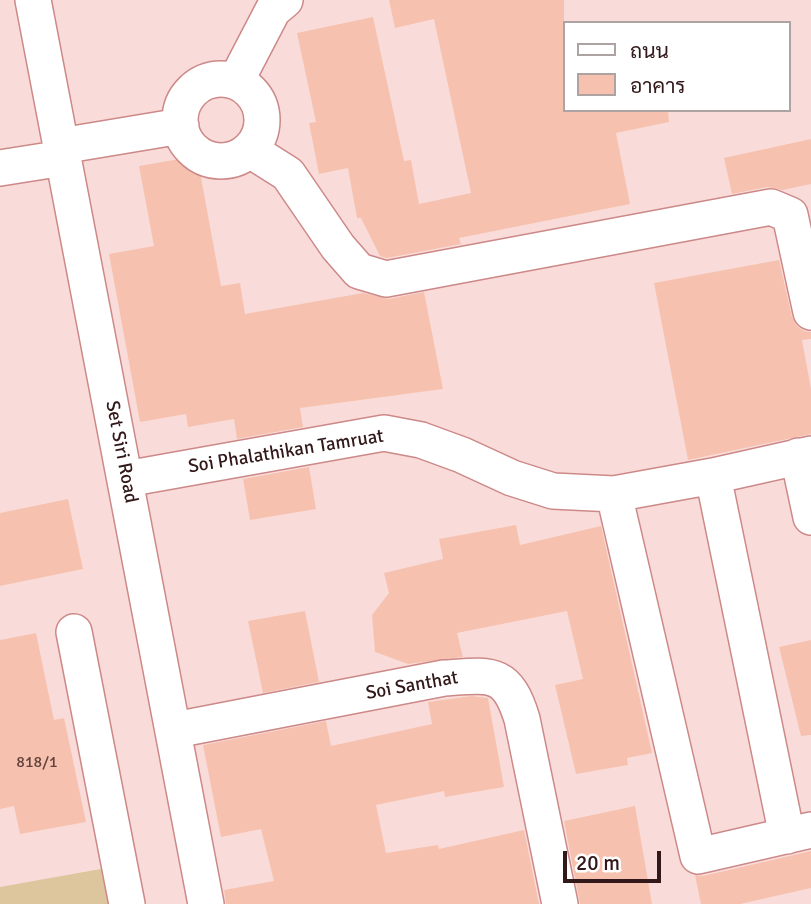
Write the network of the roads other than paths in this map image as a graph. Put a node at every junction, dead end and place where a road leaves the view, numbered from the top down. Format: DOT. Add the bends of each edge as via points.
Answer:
graph roads {
  1 [pos="33,0"];
  2 [pos="282,1"];
  3 [pos="236,81"];
  4 [pos="181,126"];
  5 [pos="250,150"];
  6 [pos="62,152"];
  7 [pos="0,168"];
  8 [pos="811,312"];
  9 [pos="804,455"];
  10 [pos="713,476"];
  11 [pos="126,479"];
  12 [pos="614,495"];
  13 [pos="811,517"];
  14 [pos="74,632"];
  15 [pos="175,730"];
  16 [pos="799,833"];
  17 [pos="127,904"];
  18 [pos="206,904"];
  19 [pos="560,904"];
  1 -- 6 [label="street, Set Siri Road"];
  2 -- 3 [label="street"];
  3 -- 4 [label="street" via="209,80 197,86 182,107"];
  3 -- 5 [label="street" via="257,98 262,111 259,138"];
  4 -- 5 [label="street" via="189,146 212,160 239,158"];
  4 -- 6 [label="street"];
  5 -- 8 [label="street" via="288,174 359,271 386,279 771,207 790,215"];
  6 -- 7 [label="street"];
  6 -- 11 [label="street, Set Siri Road"];
  9 -- 10 [label="street, Soi Phalathikan Tamruat"];
  9 -- 13 [label="street"];
  10 -- 12 [label="street, Soi Phalathikan Tamruat"];
  10 -- 16 [label="street"];
  11 -- 12 [label="street, Soi Phalathikan Tamruat" via="384,433 421,440 552,491"];
  11 -- 15 [label="street, Set Siri Road"];
  12 -- 16 [label="street" via="698,856"];
  14 -- 17 [label="street"];
  15 -- 18 [label="street, Set Siri Road"];
  15 -- 19 [label="street, Soi Santhat" via="444,678 500,679 515,695 523,719"];
}
